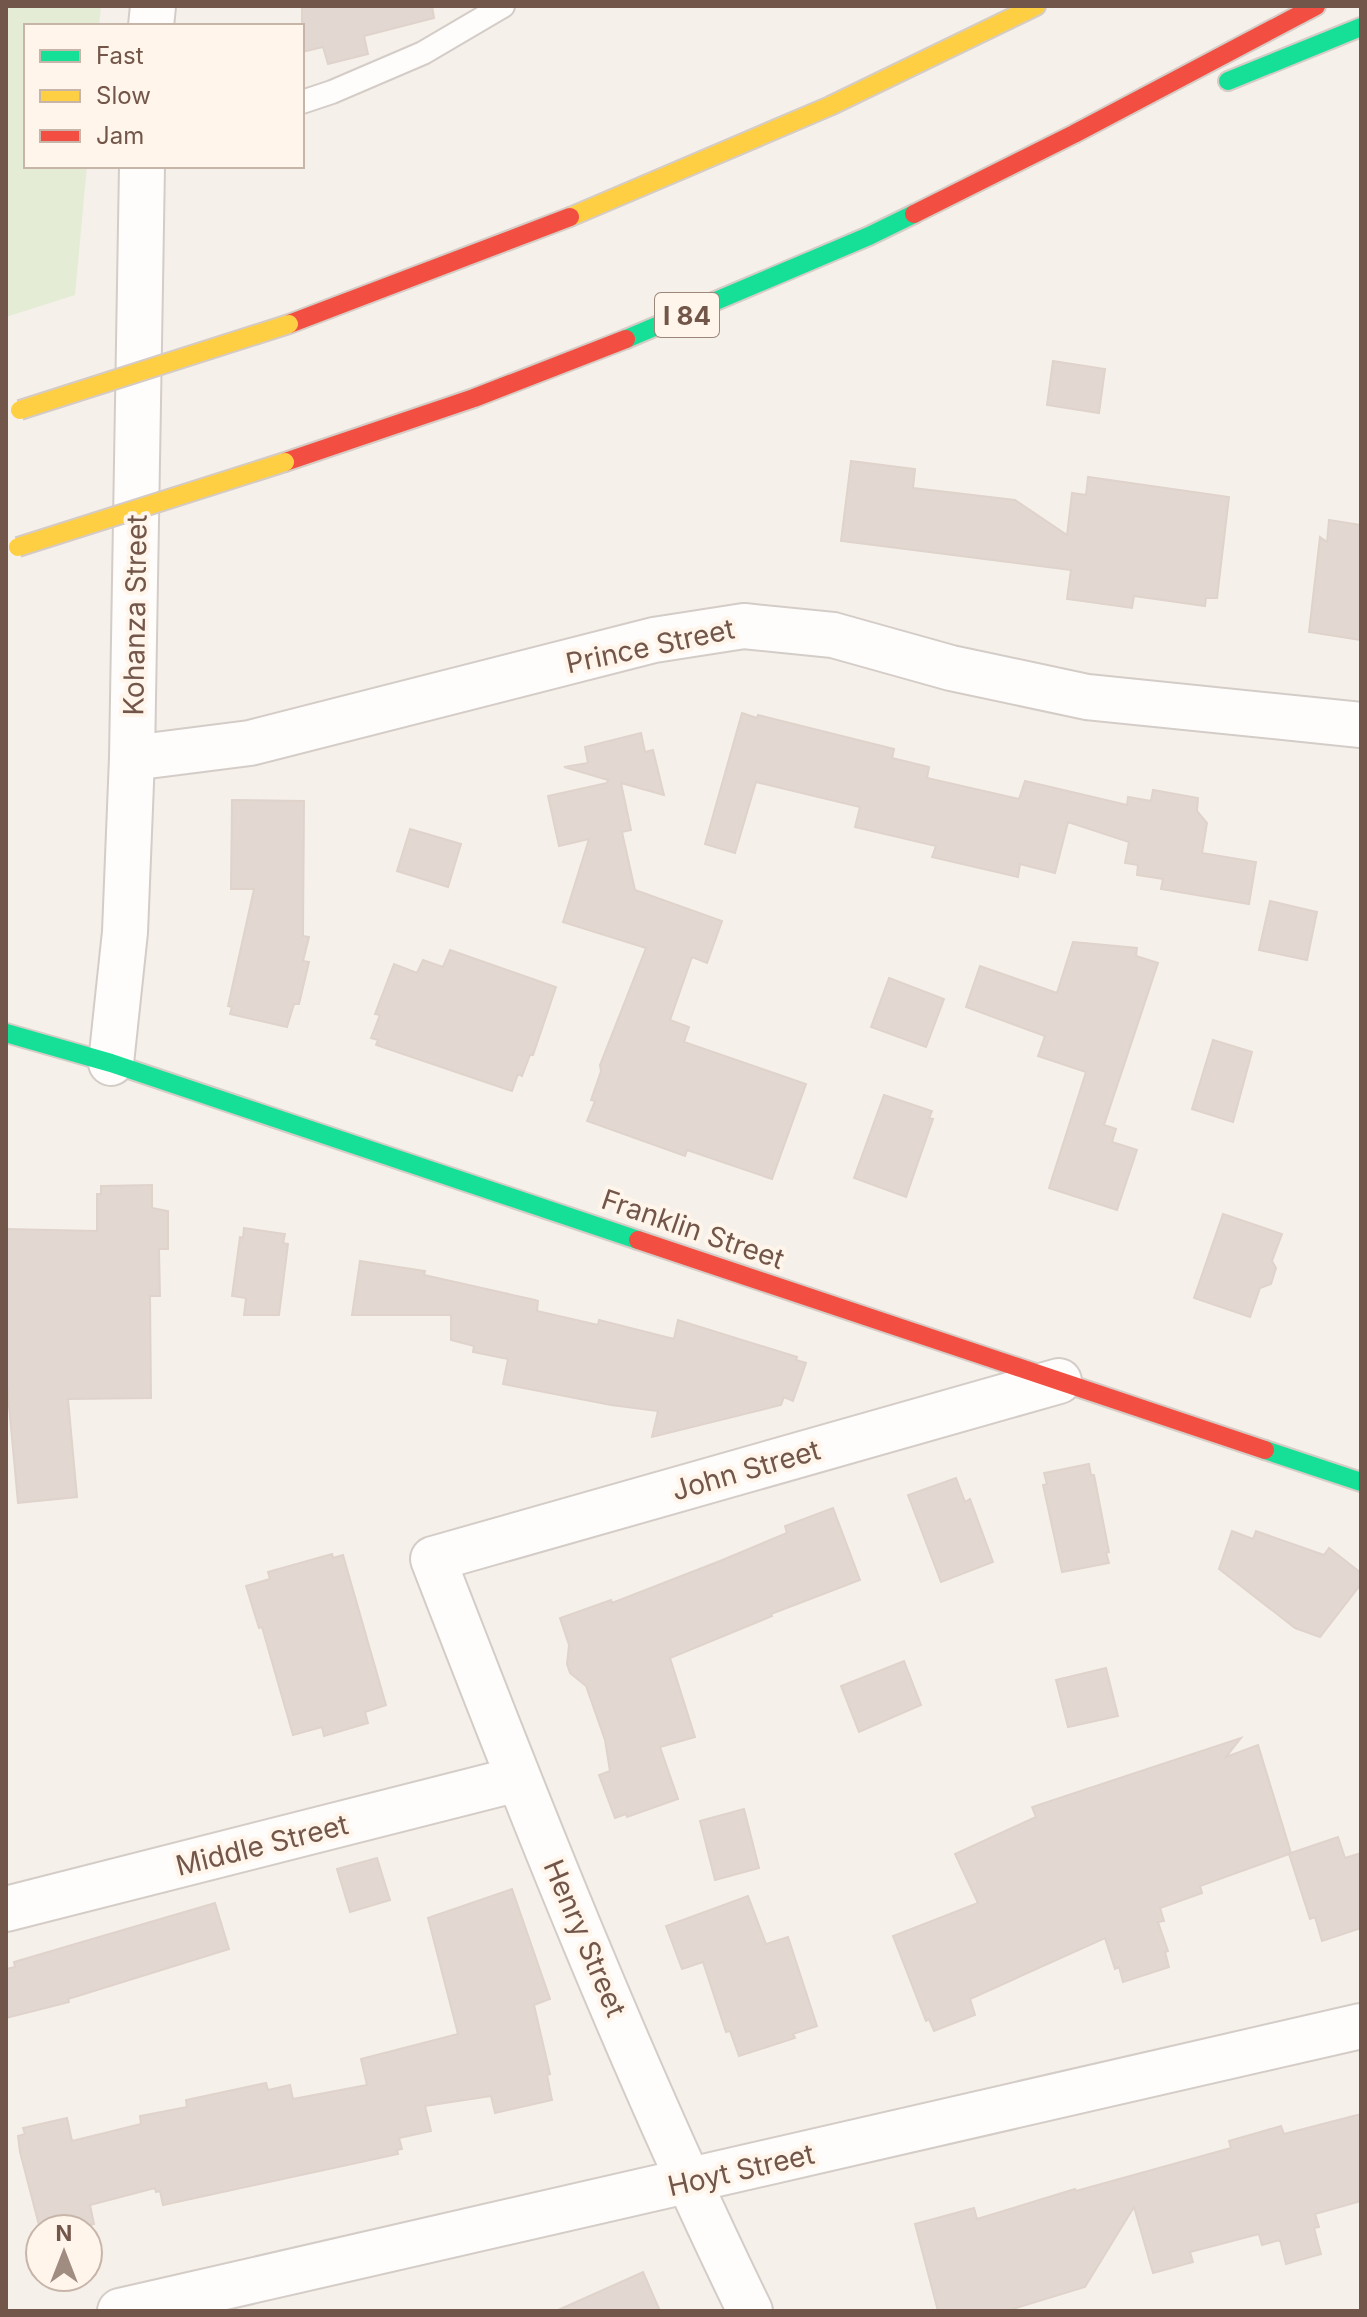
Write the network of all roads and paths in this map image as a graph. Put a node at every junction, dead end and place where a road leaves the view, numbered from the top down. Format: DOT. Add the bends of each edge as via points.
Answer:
graph roads {
  1 [pos="503,6"];
  2 [pos="1036,6"];
  3 [pos="1316,6"];
  4 [pos="1361,27"];
  5 [pos="304,101"];
  6 [pos="1074,134"];
  7 [pos="142,168"];
  8 [pos="13,412"];
  9 [pos="12,549"];
  10 [pos="1361,725"];
  11 [pos="132,758"];
  12 [pos="6,1033"];
  13 [pos="111,1063"];
  14 [pos="1059,1381"];
  15 [pos="1361,1482"];
  16 [pos="433,1559"];
  17 [pos="518,1779"];
  18 [pos="6,1909"];
  19 [pos="1361,2026"];
  20 [pos="687,2182"];
  21 [pos="120,2311"];
  22 [pos="750,2311"];
  1 -- 5 [label="lane" via="423,53"];
  2 -- 8 [label="main road, bridge" via="815,113 616,199 289,324"];
  3 -- 6 [label="main road, I 84"];
  4 -- 6 [label="main road" via="1250,73"];
  6 -- 9 [label="main road, I 84, bridge" via="869,236 668,323 474,398"];
  7 -- 11 [label="street, Kohanza Street"];
  10 -- 11 [label="street, Prince Street" via="1087,697 951,668 833,635 744,626 654,640 250,743"];
  11 -- 13 [label="street, Kohanza Street" via="125,932"];
  12 -- 13 [label="main road, Franklin Street"];
  13 -- 14 [label="main road, Franklin Street"];
  14 -- 15 [label="main road, Franklin Street"];
  14 -- 16 [label="street, John Street"];
  16 -- 17 [label="street, Henry Street"];
  17 -- 18 [label="street, Middle Street"];
  17 -- 20 [label="street, Henry Street"];
  19 -- 20 [label="street, Hoyt Street"];
  20 -- 21 [label="street, Hoyt Street"];
  20 -- 22 [label="street, Henry Street"];
}
